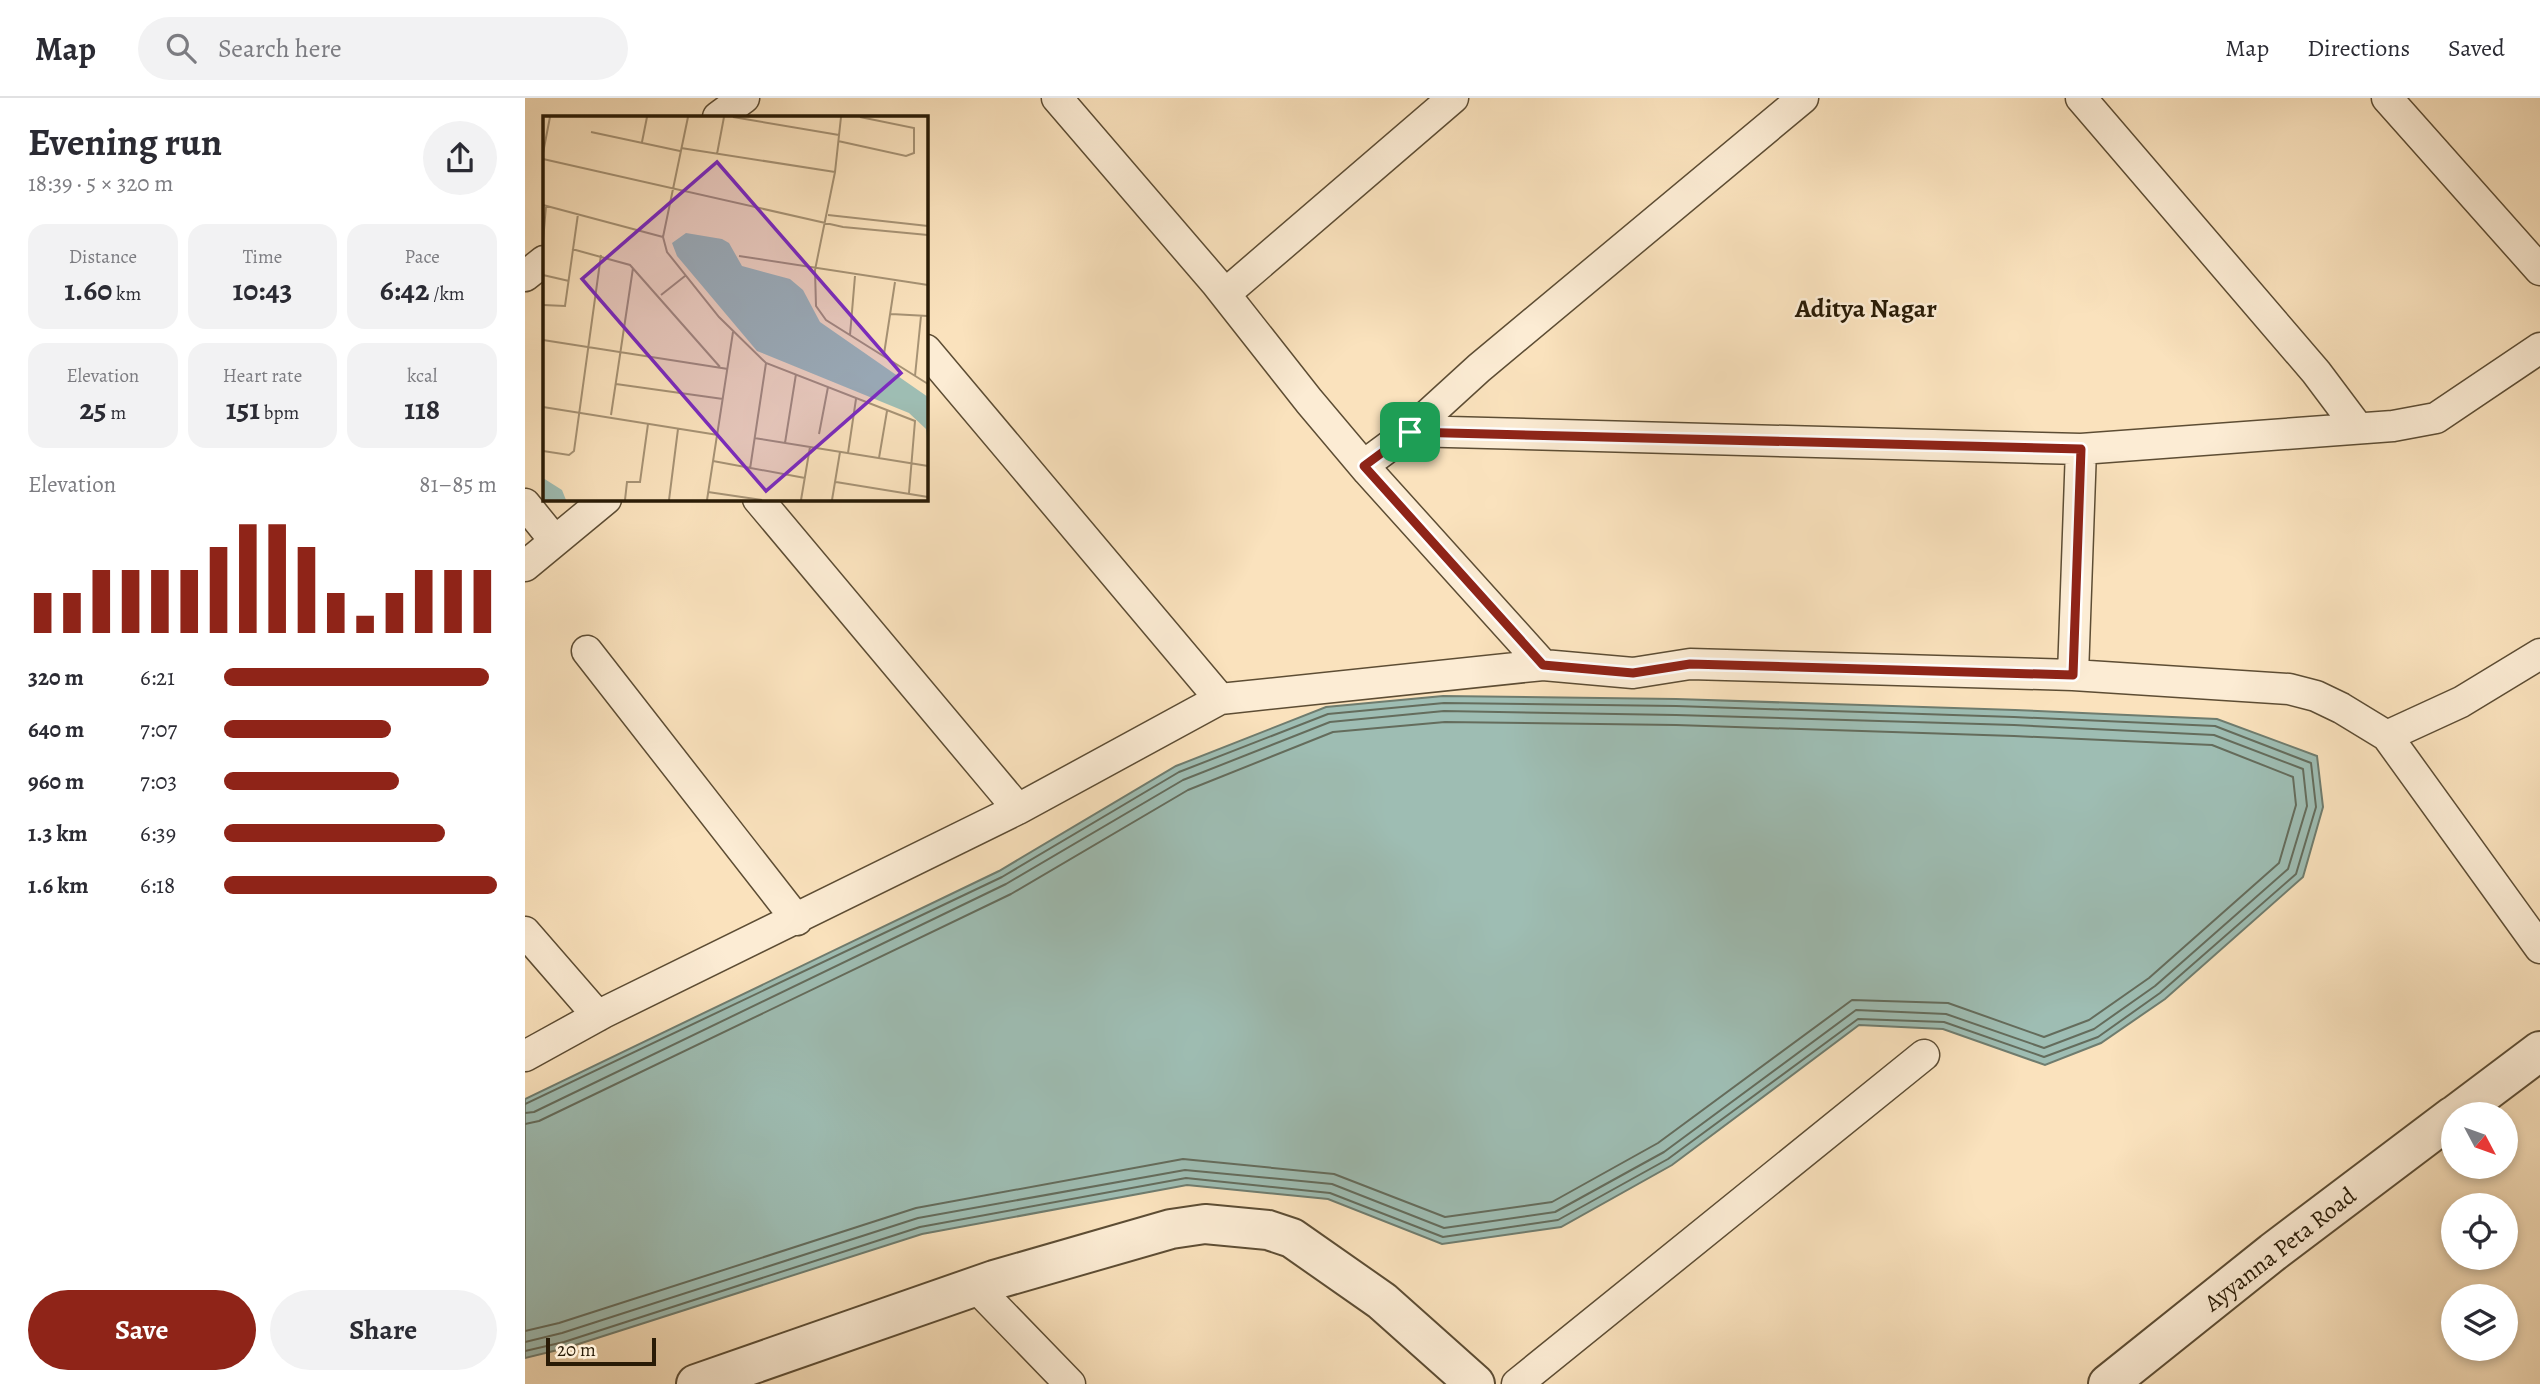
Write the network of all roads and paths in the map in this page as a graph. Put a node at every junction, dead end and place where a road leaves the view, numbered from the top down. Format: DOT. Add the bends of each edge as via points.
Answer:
graph roads {
  1 [pos="1058,98"];
  2 [pos="1453,98"];
  3 [pos="1803,98"];
  4 [pos="2081,98"];
  5 [pos="2386,98"];
  6 [pos="543,262"];
  7 [pos="2540,270"];
  8 [pos="525,276"];
  9 [pos="1225,294"];
  10 [pos="2540,348"];
  11 [pos="927,351"];
  12 [pos="2358,428"];
  13 [pos="1410,432"];
  14 [pos="2081,449"];
  15 [pos="1364,466"];
  16 [pos="605,500"];
  17 [pos="759,500"];
  18 [pos="525,504"];
  19 [pos="555,541"];
  20 [pos="525,566"];
  21 [pos="587,651"];
  22 [pos="2540,654"];
  23 [pos="1543,665"];
  24 [pos="2073,675"];
  25 [pos="1220,699"];
  26 [pos="2387,736"];
  27 [pos="1019,809"];
  28 [pos="797,919"];
  29 [pos="525,932"];
  30 [pos="2540,948"];
  31 [pos="598,1016"];
  32 [pos="2540,1051"];
  33 [pos="1924,1055"];
  34 [pos="525,1056"];
  35 [pos="2471,1102"];
  36 [pos="2441,1125"];
  37 [pos="975,1286"];
  38 [pos="708,1383"];
  39 [pos="1070,1384"];
  40 [pos="1475,1384"];
  41 [pos="1517,1384"];
  42 [pos="2108,1384"];
  1 -- 9 [label="street"];
  2 -- 9 [label="street"];
  3 -- 13 [label="street" via="1479,368"];
  4 -- 12 [label="street" via="2316,372"];
  5 -- 7 [label="street"];
  6 -- 8 [label="street"];
  9 -- 15 [label="street"];
  10 -- 12 [label="street" via="2436,418"];
  11 -- 25 [label="street"];
  12 -- 14 [label="street"];
  13 -- 14 [label="street"];
  13 -- 15 [label="street"];
  14 -- 24 [label="street"];
  15 -- 23 [label="street"];
  16 -- 19 [label="street"];
  17 -- 27 [label="street"];
  18 -- 19 [label="street"];
  19 -- 20 [label="street"];
  21 -- 28 [label="street"];
  22 -- 26 [label="street" via="2461,702"];
  23 -- 24 [label="street" via="1633,673 1690,664"];
  23 -- 25 [label="street"];
  24 -- 26 [label="street" via="2288,689 2316,696"];
  25 -- 27 [label="street"];
  26 -- 30 [label="street"];
  27 -- 28 [label="street"];
  28 -- 31 [label="street"];
  29 -- 31 [label="street"];
  31 -- 34 [label="street"];
  32 -- 35 [label="street, Ayyanna Peta Road"];
  33 -- 41 [label="street"];
  36 -- 42 [label="street, Ayyanna Peta Road"];
  37 -- 38 [label="street"];
  37 -- 39 [label="street"];
  37 -- 40 [label="street" via="1171,1229 1205,1224 1268,1230 1292,1238 1382,1301"];
}
